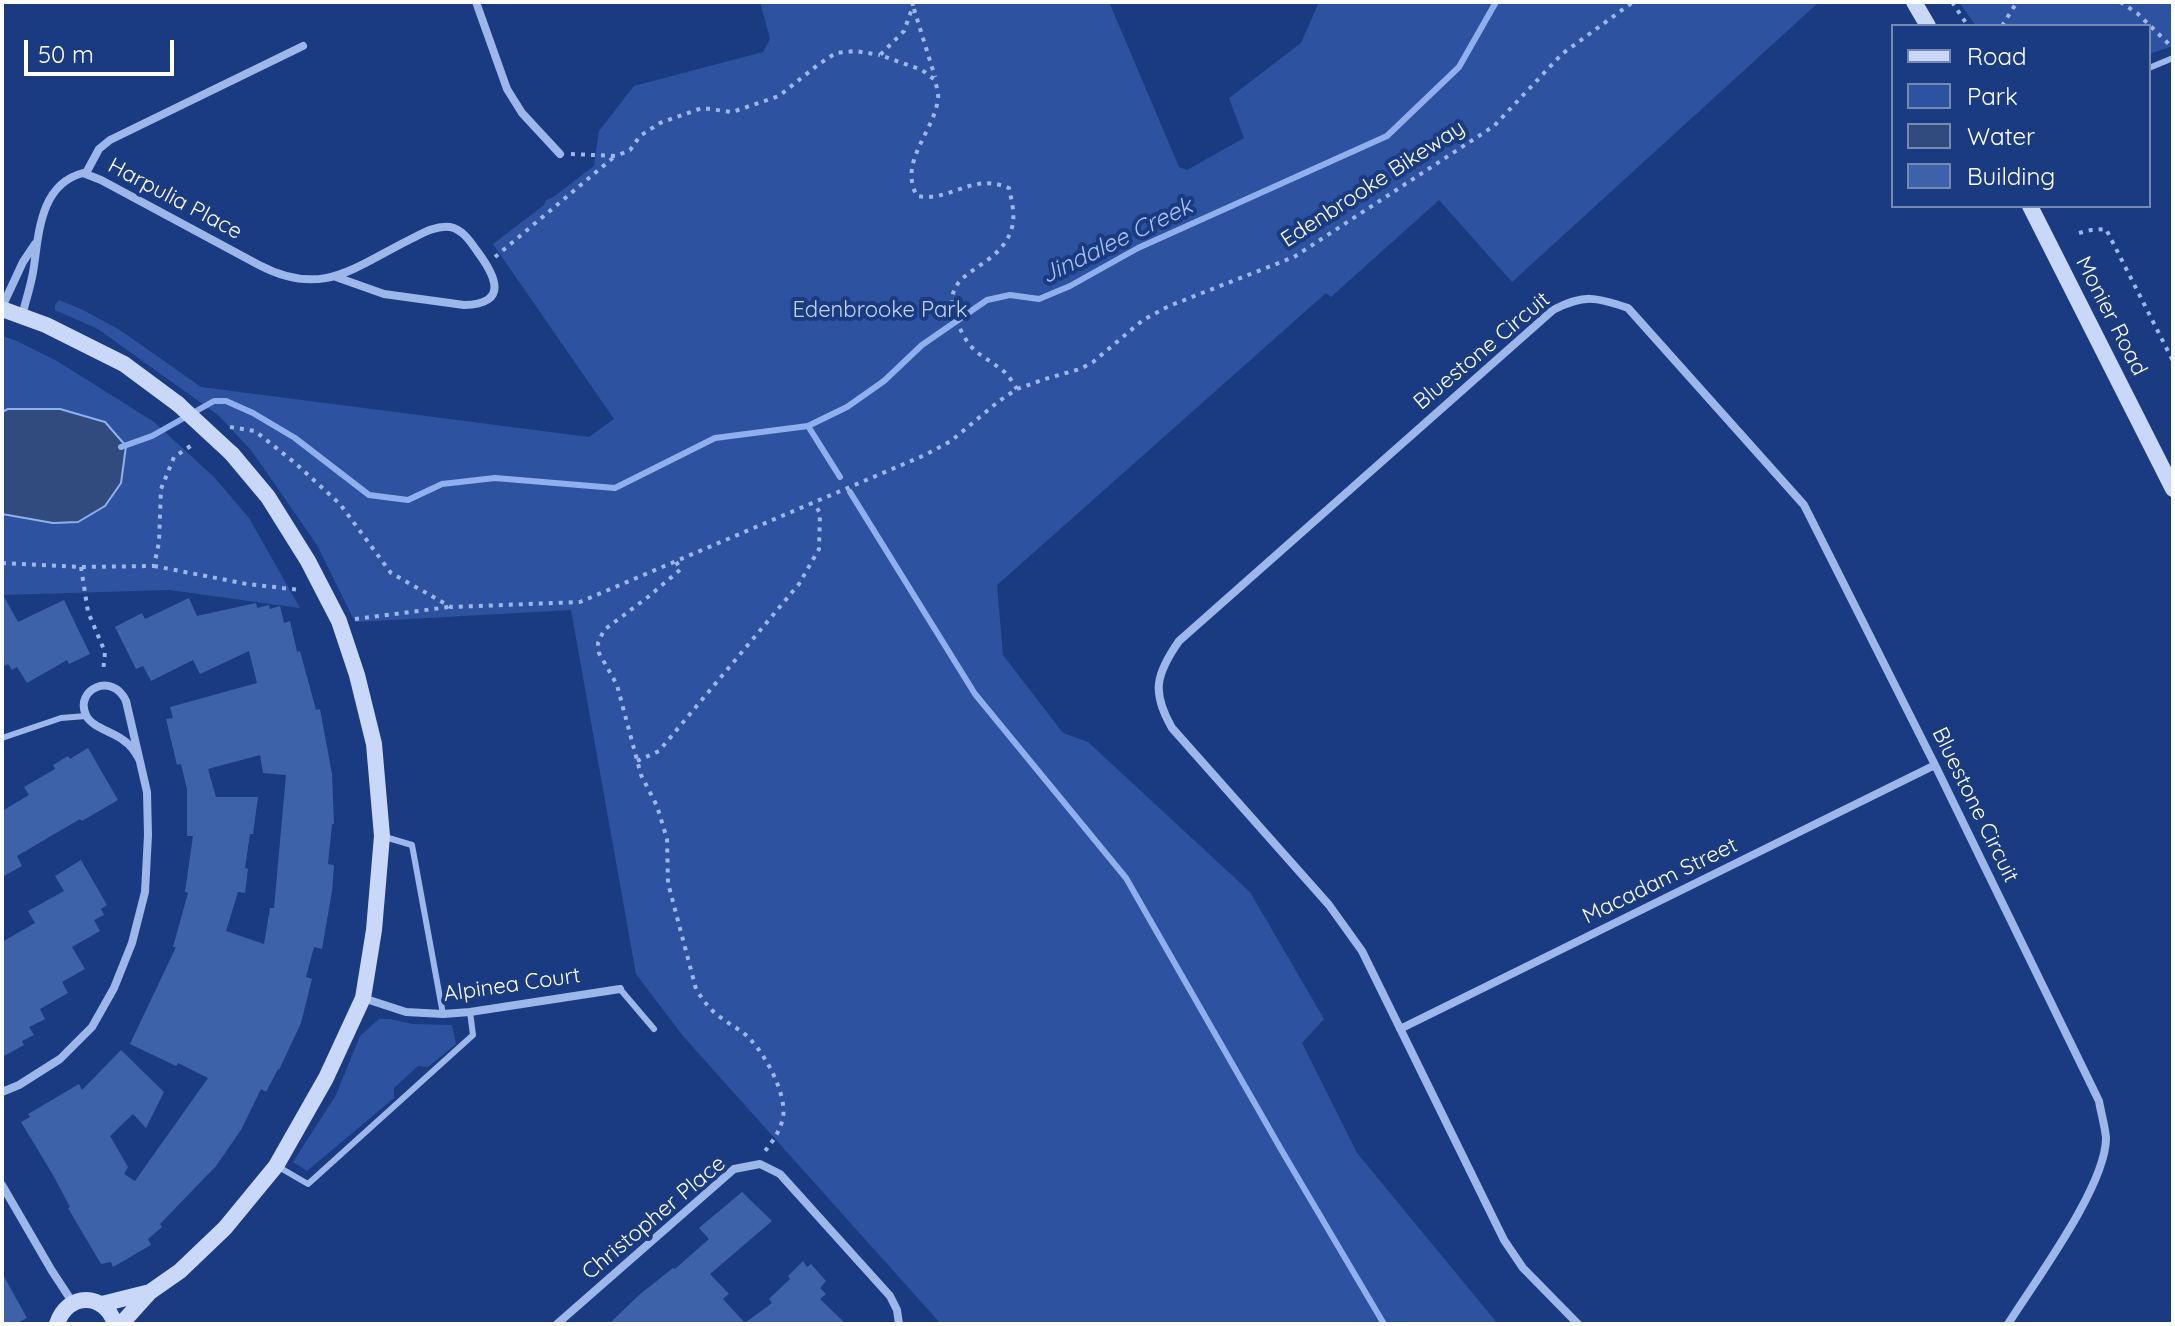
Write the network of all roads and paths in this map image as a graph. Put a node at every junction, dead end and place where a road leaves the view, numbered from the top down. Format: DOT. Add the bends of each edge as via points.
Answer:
graph roads {
  1 [pos="476,2"];
  2 [pos="1633,2"];
  3 [pos="1914,2"];
  4 [pos="1952,2"];
  5 [pos="2017,2"];
  6 [pos="2120,2"];
  7 [pos="913,4"];
  8 [pos="1927,24"];
  9 [pos="1967,24"];
  10 [pos="2003,24"];
  11 [pos="2148,24"];
  12 [pos="2151,27"];
  13 [pos="303,46"];
  14 [pos="2173,48"];
  15 [pos="880,55"];
  16 [pos="2173,58"];
  17 [pos="2151,67"];
  18 [pos="935,80"];
  19 [pos="560,154"];
  20 [pos="616,156"];
  21 [pos="86,173"];
  22 [pos="2031,208"];
  23 [pos="2079,233"];
  24 [pos="35,243"];
  25 [pos="487,264"];
  26 [pos="336,277"];
  27 [pos="2,308"];
  28 [pos="22,316"];
  29 [pos="2173,361"];
  30 [pos="1017,389"];
  31 [pos="221,426"];
  32 [pos="197,441"];
  33 [pos="2173,489"];
  34 [pos="814,502"];
  35 [pos="676,562"];
  36 [pos="2,563"];
  37 [pos="154,566"];
  38 [pos="81,567"];
  39 [pos="300,590"];
  40 [pos="451,607"];
  41 [pos="350,620"];
  42 [pos="103,685"];
  43 [pos="86,716"];
  44 [pos="2,738"];
  45 [pos="139,759"];
  46 [pos="637,761"];
  47 [pos="1935,765"];
  48 [pos="382,836"];
  49 [pos="620,989"];
  50 [pos="363,998"];
  51 [pos="470,1012"];
  52 [pos="443,1014"];
  53 [pos="654,1029"];
  54 [pos="1400,1029"];
  55 [pos="2,1092"];
  56 [pos="760,1164"];
  57 [pos="276,1166"];
  58 [pos="2,1185"];
  59 [pos="150,1292"];
  60 [pos="73,1303"];
  61 [pos="102,1304"];
  62 [pos="57,1324"];
  63 [pos="115,1324"];
  64 [pos="121,1324"];
  65 [pos="557,1324"];
  66 [pos="899,1324"];
  67 [pos="1578,1324"];
  68 [pos="2008,1324"];
  1 -- 19 [label="street" via="507,89"];
  2 -- 30 [label="path, Edenbrooke Bikeway" via="1562,54 1494,126 1294,257 1169,306 1143,320 1093,362"];
  3 -- 8 [label="street"];
  4 -- 9 [label="path"];
  5 -- 10 [label="path"];
  6 -- 11 [label="path"];
  7 -- 15 [label="path" via="904,31"];
  7 -- 18 [label="path"];
  12 -- 14 [label="path"];
  13 -- 21 [label="street" via="110,140"];
  15 -- 18 [label="path"];
  15 -- 20 [label="path" via="836,53 779,96 732,112 702,108 660,123"];
  16 -- 17 [label="lane"];
  18 -- 30 [label="path" via="938,99 912,167 912,187 917,196 929,198 978,183 1009,188 1012,230 1001,249 963,278 952,295 954,313 971,346 1004,371"];
  19 -- 20 [label="path"];
  20 -- 25 [label="path"];
  21 -- 24 [label="street, Harpulia Place" via="65,180 52,194"];
  21 -- 26 [label="street, Harpulia Place" via="278,275"];
  22 -- 33 [label="street, Monier Road"];
  23 -- 29 [label="path" via="2106,229"];
  24 -- 27 [label="street, Harpulia Place"];
  24 -- 28 [label="street, Harpulia Place"];
  25 -- 26 [label="street, Harpulia Place" via="460,232 445,227"];
  25 -- 26 [label="street, Harpulia Place" via="494,291 471,305 384,294"];
  27 -- 28 [label="street"];
  28 -- 48 [label="street, bridge" via="124,364 178,404 232,454 268,497 339,621 374,744"];
  30 -- 34 [label="path, Edenbrooke Bikeway" via="951,441"];
  31 -- 40 [label="path" via="255,431 340,504 391,573"];
  32 -- 37 [label="path" via="174,457 161,489"];
  34 -- 35 [label="path, Edenbrooke Bikeway"];
  34 -- 46 [label="path" via="820,513 819,549 799,584 659,751"];
  35 -- 40 [label="path, Edenbrooke Bikeway" via="580,602"];
  35 -- 46 [label="path" via="681,569 604,630 598,643 617,685"];
  36 -- 38 [label="path"];
  37 -- 38 [label="path"];
  37 -- 39 [label="path"];
  38 -- 42 [label="path" via="88,612 105,652"];
  40 -- 41 [label="path, Edenbrooke Bikeway"];
  42 -- 43 [label="street" via="87,694"];
  42 -- 45 [label="street" via="117,688 125,699"];
  43 -- 44 [label="lane" via="61,718"];
  43 -- 45 [label="street" via="126,741"];
  45 -- 55 [label="street" via="147,792 145,892 117,981 92,1027 60,1059"];
  46 -- 56 [label="path" via="667,839 668,883 696,989 704,1004 750,1038 777,1085 783,1118"];
  47 -- 54 [label="street, Macadam Street"];
  47 -- 54 [label="street, Bluestone Circuit" via="1804,505 1628,308 1598,298 1572,300 1541,320 1179,641 1158,683 1162,711 1172,728 1329,905 1362,951"];
  47 -- 68 [label="street, Bluestone Circuit" via="2099,1101 2106,1139 2099,1171 2081,1210"];
  48 -- 50 [label="street"];
  48 -- 52 [label="lane" via="412,845"];
  49 -- 51 [label="street, Alpinea Court"];
  49 -- 53 [label="lane"];
  50 -- 52 [label="street, Alpinea Court" via="406,1012"];
  50 -- 57 [label="street"];
  51 -- 52 [label="street, Alpinea Court"];
  51 -- 57 [label="lane" via="473,1035 308,1184"];
  54 -- 67 [label="street, Bluestone Circuit" via="1504,1240 1523,1268"];
  56 -- 65 [label="street, Christopher Place" via="734,1169"];
  56 -- 66 [label="street, Christopher Place" via="780,1174 890,1296"];
  57 -- 59 [label="street" via="215,1238"];
  58 -- 60 [label="street"];
  59 -- 61 [label="street"];
  59 -- 64 [label="street"];
  60 -- 61 [label="street"];
  60 -- 62 [label="street"];
  61 -- 63 [label="street"];
}
